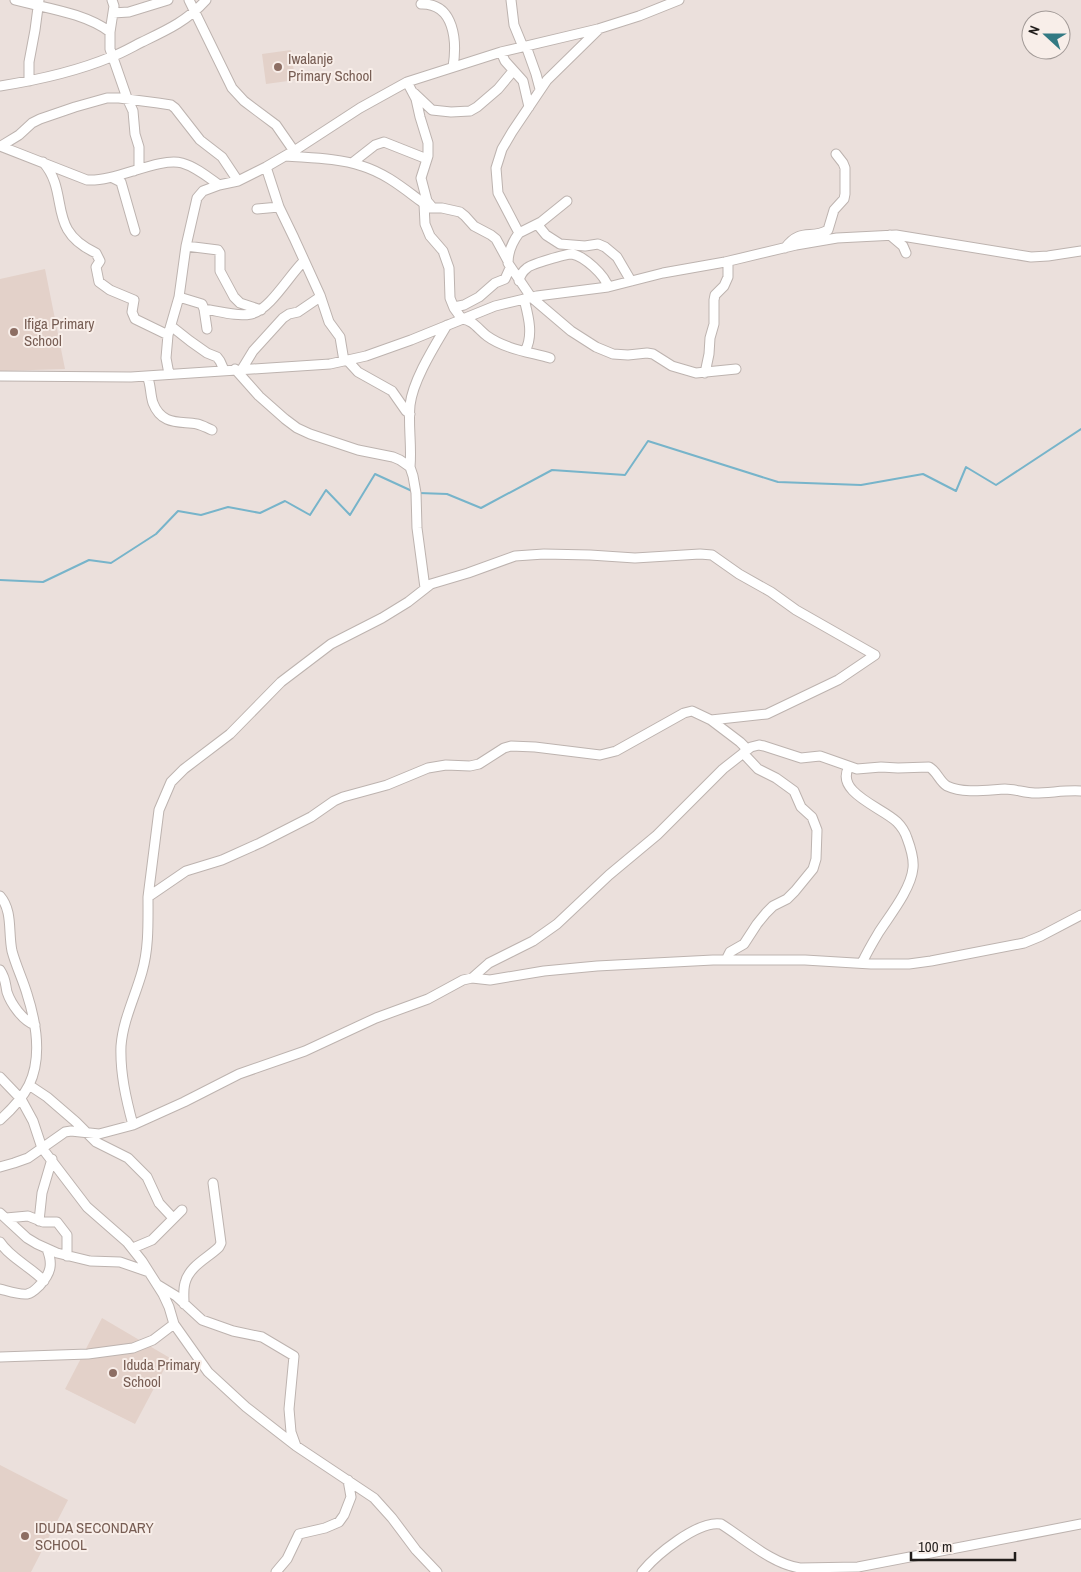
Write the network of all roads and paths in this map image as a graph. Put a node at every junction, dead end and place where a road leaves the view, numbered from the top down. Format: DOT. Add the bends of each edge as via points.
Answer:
graph roads {
  1 [pos="15,0"];
  2 [pos="112,0"];
  3 [pos="168,0"];
  4 [pos="184,0"];
  5 [pos="189,0"];
  6 [pos="206,0"];
  7 [pos="511,0"];
  8 [pos="679,0"];
  9 [pos="38,3"];
  10 [pos="421,4"];
  11 [pos="113,12"];
  12 [pos="194,13"];
  13 [pos="598,29"];
  14 [pos="110,32"];
  15 [pos="525,47"];
  16 [pos="501,52"];
  17 [pos="112,57"];
  18 [pos="453,67"];
  19 [pos="513,71"];
  20 [pos="29,81"];
  21 [pos="407,82"];
  22 [pos="0,86"];
  23 [pos="540,89"];
  24 [pos="414,93"];
  25 [pos="127,98"];
  26 [pos="529,107"];
  27 [pos="1,146"];
  28 [pos="294,151"];
  29 [pos="836,154"];
  30 [pos="285,156"];
  31 [pos="427,159"];
  32 [pos="43,162"];
  33 [pos="352,163"];
  34 [pos="266,167"];
  35 [pos="134,171"];
  36 [pos="113,178"];
  37 [pos="238,181"];
  38 [pos="219,185"];
  39 [pos="568,201"];
  40 [pos="279,208"];
  41 [pos="428,208"];
  42 [pos="257,209"];
  43 [pos="537,224"];
  44 [pos="135,231"];
  45 [pos="519,233"];
  46 [pos="890,234"];
  47 [pos="186,246"];
  48 [pos="785,248"];
  49 [pos="1081,252"];
  50 [pos="906,253"];
  51 [pos="304,261"];
  52 [pos="728,262"];
  53 [pos="509,265"];
  54 [pos="519,281"];
  55 [pos="631,281"];
  56 [pos="608,286"];
  57 [pos="179,297"];
  58 [pos="320,297"];
  59 [pos="527,298"];
  60 [pos="454,307"];
  61 [pos="204,309"];
  62 [pos="261,310"];
  63 [pos="462,318"];
  64 [pos="447,325"];
  65 [pos="207,329"];
  66 [pos="170,331"];
  67 [pos="524,351"];
  68 [pos="550,358"];
  69 [pos="346,360"];
  70 [pos="239,369"];
  71 [pos="736,369"];
  72 [pos="224,370"];
  73 [pos="705,373"];
  74 [pos="169,374"];
  75 [pos="0,376"];
  76 [pos="147,376"];
  77 [pos="410,414"];
  78 [pos="212,430"];
  79 [pos="410,467"];
  80 [pos="425,588"];
  81 [pos="711,720"];
  82 [pos="745,751"];
  83 [pos="849,767"];
  84 [pos="1081,791"];
  85 [pos="0,896"];
  86 [pos="148,896"];
  87 [pos="1081,915"];
  88 [pos="726,960"];
  89 [pos="862,963"];
  90 [pos="0,970"];
  91 [pos="472,978"];
  92 [pos="35,1025"];
  93 [pos="0,1077"];
  94 [pos="29,1085"];
  95 [pos="10,1087"];
  96 [pos="0,1088"];
  97 [pos="21,1099"];
  98 [pos="0,1120"];
  99 [pos="133,1125"];
  100 [pos="87,1134"];
  101 [pos="42,1148"];
  102 [pos="52,1159"];
  103 [pos="0,1166"];
  104 [pos="214,1183"];
  105 [pos="182,1210"];
  106 [pos="3,1216"];
  107 [pos="173,1218"];
  108 [pos="39,1221"];
  109 [pos="0,1242"];
  110 [pos="133,1248"];
  111 [pos="47,1249"];
  112 [pos="68,1256"];
  113 [pos="149,1272"];
  114 [pos="44,1281"];
  115 [pos="156,1284"];
  116 [pos="0,1289"];
  117 [pos="184,1304"];
  118 [pos="174,1324"];
  119 [pos="0,1357"];
  120 [pos="296,1446"];
  121 [pos="348,1480"];
  122 [pos="1081,1524"];
  123 [pos="276,1572"];
  124 [pos="437,1572"];
  125 [pos="642,1572"];
  1 -- 9 [label="street"];
  2 -- 11 [label="street"];
  3 -- 11 [label="street" via="129,12"];
  4 -- 12 [label="street"];
  5 -- 12 [label="street"];
  6 -- 12 [label="street"];
  7 -- 15 [label="street" via="514,25"];
  8 -- 13 [label="street"];
  9 -- 14 [label="street"];
  9 -- 20 [label="street"];
  10 -- 18 [label="street" via="437,7 446,17 455,40"];
  11 -- 14 [label="street"];
  12 -- 17 [label="street" via="174,27"];
  12 -- 28 [label="street" via="236,93 271,120"];
  13 -- 15 [label="street"];
  13 -- 23 [label="street"];
  14 -- 17 [label="street"];
  15 -- 16 [label="street"];
  15 -- 23 [label="street"];
  16 -- 18 [label="street"];
  16 -- 19 [label="street"];
  17 -- 20 [label="street"];
  17 -- 25 [label="street"];
  18 -- 21 [label="street"];
  19 -- 24 [label="street" via="498,89 470,111 432,110"];
  19 -- 26 [label="street" via="523,82"];
  20 -- 22 [label="street"];
  21 -- 24 [label="street"];
  21 -- 28 [label="street"];
  23 -- 26 [label="street"];
  24 -- 31 [label="street" via="428,143"];
  25 -- 27 [label="street" via="106,98 59,112 32,123"];
  25 -- 35 [label="street" via="133,111 139,148 139,168"];
  25 -- 37 [label="street" via="173,106 200,140 222,157"];
  26 -- 45 [label="street" via="502,149 496,168 498,193"];
  27 -- 32 [label="street"];
  28 -- 30 [label="street"];
  29 -- 48 [label="street" via="844,163 845,194 834,210 828,230 796,238"];
  30 -- 33 [label="street"];
  30 -- 34 [label="street"];
  31 -- 33 [label="street" via="384,142 375,144"];
  31 -- 41 [label="street" via="420,178"];
  32 -- 36 [label="street" via="87,180"];
  32 -- 66 [label="street" via="53,178 66,228 78,243 96,253 100,260 96,267 99,282 134,300 132,312 135,319"];
  33 -- 41 [label="street" via="392,180"];
  34 -- 37 [label="street"];
  34 -- 40 [label="street"];
  35 -- 36 [label="street"];
  35 -- 38 [label="street" via="180,163"];
  36 -- 44 [label="street" via="121,182"];
  37 -- 38 [label="street"];
  38 -- 47 [label="street" via="203,191 198,197"];
  39 -- 43 [label="street"];
  40 -- 42 [label="street"];
  40 -- 51 [label="street"];
  41 -- 53 [label="street" via="460,212 474,226 496,239"];
  41 -- 60 [label="street" via="424,218 430,236 443,251"];
  43 -- 45 [label="street"];
  43 -- 55 [label="street" via="560,244 598,244 605,247 616,257"];
  45 -- 53 [label="street" via="513,243"];
  46 -- 48 [label="street" via="830,238"];
  46 -- 49 [label="street" via="1031,257"];
  46 -- 50 [label="street" via="904,246"];
  47 -- 57 [label="street"];
  47 -- 62 [label="street" via="218,250 220,271 234,297"];
  48 -- 52 [label="street"];
  51 -- 58 [label="street"];
  51 -- 62 [label="street"];
  52 -- 55 [label="street"];
  52 -- 73 [label="street" via="728,277 715,295 714,324"];
  53 -- 54 [label="street"];
  53 -- 60 [label="street" via="505,278 479,297"];
  54 -- 56 [label="street" via="531,265 573,254 589,262 607,280"];
  54 -- 59 [label="street"];
  55 -- 56 [label="street"];
  56 -- 59 [label="street"];
  57 -- 61 [label="street" via="199,302"];
  57 -- 66 [label="street"];
  58 -- 69 [label="street" via="329,322 340,337"];
  58 -- 70 [label="street" via="283,318"];
  59 -- 63 [label="street"];
  59 -- 67 [label="street" via="530,336"];
  59 -- 73 [label="street" via="605,352 654,354 680,370"];
  60 -- 63 [label="street"];
  61 -- 62 [label="street" via="245,315"];
  61 -- 65 [label="street"];
  63 -- 64 [label="street"];
  63 -- 67 [label="street" via="504,346"];
  64 -- 69 [label="street" via="366,356"];
  64 -- 77 [label="street" via="417,382"];
  66 -- 72 [label="street" via="217,357"];
  66 -- 74 [label="street" via="166,358"];
  67 -- 68 [label="street"];
  69 -- 70 [label="street" via="306,366"];
  69 -- 77 [label="street" via="358,372 392,391"];
  70 -- 72 [label="street"];
  70 -- 79 [label="street" via="259,396 297,428 358,450 392,457"];
  71 -- 73 [label="street"];
  72 -- 74 [label="street"];
  74 -- 76 [label="street"];
  75 -- 76 [label="street"];
  76 -- 78 [label="street" via="153,402 163,416 178,423 198,424"];
  77 -- 79 [label="street"];
  79 -- 80 [label="street" via="416,493"];
  80 -- 81 [label="street" via="522,555 590,554 635,558 707,554 875,655 838,680 771,712"];
  80 -- 86 [label="street" via="393,612 339,639 311,658 281,682 230,734 170,782 159,810"];
  81 -- 82 [label="street" via="740,742"];
  81 -- 86 [label="street" via="692,711 684,713 607,754 511,746 479,764 446,764 428,768 334,801 312,818 222,860 186,871"];
  82 -- 83 [label="street" via="764,746 801,758 820,756"];
  82 -- 88 [label="street" via="754,766 794,791 801,807 812,817 817,830 816,860 796,891 766,913 746,941 730,952"];
  82 -- 91 [label="street" via="557,924 533,942 489,964"];
  83 -- 84 [label="street" via="863,770 929,767 946,785 966,790"];
  83 -- 89 [label="street" via="845,777 852,790 903,828 913,867 899,903"];
  85 -- 92 [label="street" via="8,910 12,951"];
  86 -- 99 [label="street" via="144,963 129,1008 122,1044 123,1079"];
  87 -- 89 [label="street" via="1024,943 908,964"];
  88 -- 89 [label="street"];
  88 -- 91 [label="street" via="598,966 490,980"];
  90 -- 92 [label="street" via="18,1012"];
  91 -- 99 [label="street" via="305,1051 236,1075"];
  92 -- 94 [label="street" via="36,1056"];
  93 -- 95 [label="street"];
  94 -- 97 [label="street"];
  94 -- 100 [label="street" via="47,1096"];
  95 -- 96 [label="street"];
  95 -- 97 [label="street"];
  97 -- 98 [label="street"];
  97 -- 101 [label="street"];
  99 -- 100 [label="street"];
  100 -- 101 [label="street" via="65,1132"];
  100 -- 107 [label="street" via="134,1163 147,1177 159,1203"];
  101 -- 102 [label="street"];
  101 -- 103 [label="street" via="28,1158"];
  102 -- 108 [label="street" via="42,1193"];
  102 -- 110 [label="street" via="91,1210"];
  104 -- 117 [label="street" via="220,1243 187,1278"];
  105 -- 107 [label="street"];
  106 -- 108 [label="street" via="28,1216"];
  106 -- 111 [label="street" via="27,1238"];
  107 -- 110 [label="street" via="152,1240"];
  108 -- 112 [label="street" via="60,1224 67,1235"];
  109 -- 114 [label="street"];
  110 -- 113 [label="street"];
  111 -- 112 [label="street"];
  111 -- 114 [label="street" via="51,1266"];
  112 -- 113 [label="street" via="97,1262 120,1262"];
  113 -- 115 [label="street"];
  114 -- 116 [label="street" via="29,1294"];
  115 -- 117 [label="street"];
  115 -- 118 [label="street"];
  117 -- 120 [label="street" via="206,1322 262,1337 294,1356 289,1408"];
  118 -- 119 [label="street" via="153,1340 133,1348 88,1354"];
  118 -- 120 [label="street" via="196,1358 220,1384"];
  120 -- 121 [label="street"];
  121 -- 123 [label="street" via="351,1496 342,1518 334,1526 300,1534"];
  121 -- 124 [label="street" via="380,1503"];
  122 -- 125 [label="street" via="858,1567 800,1568 772,1559 716,1523 680,1540"];
}
